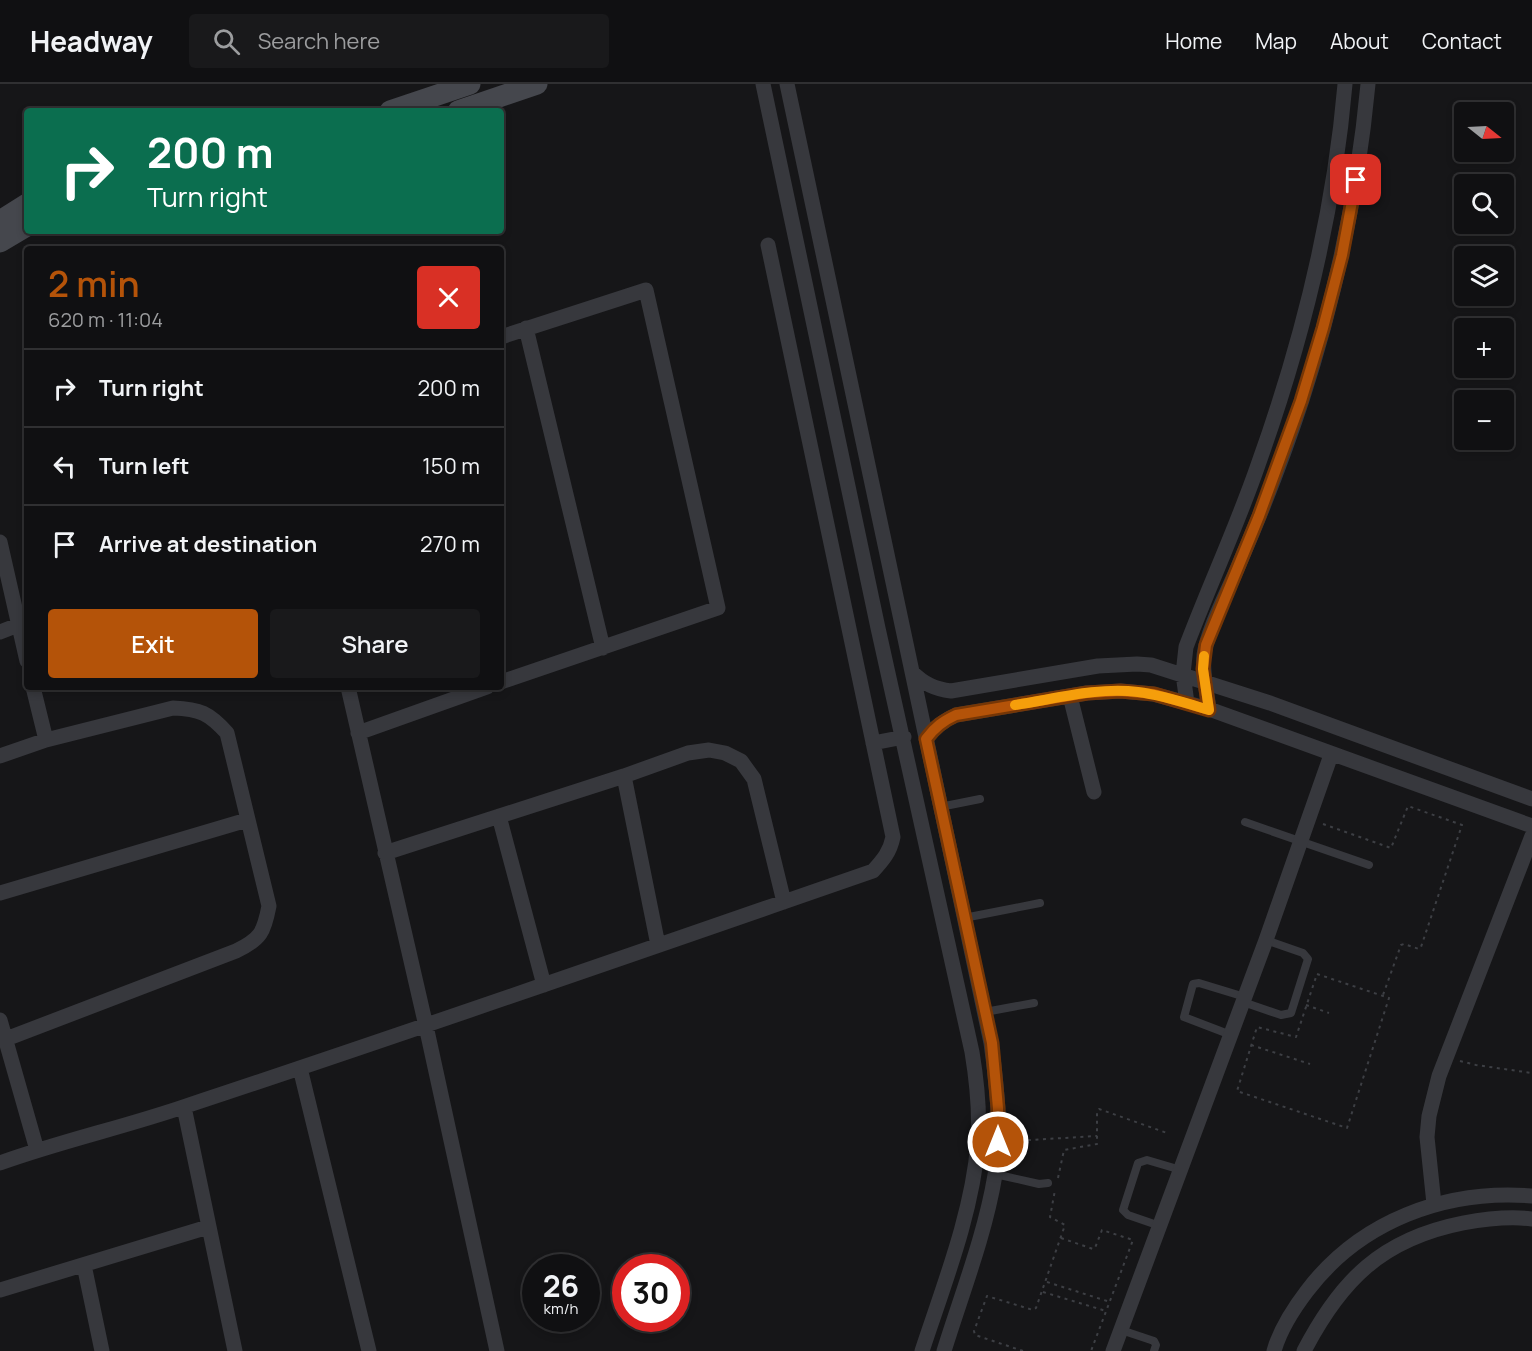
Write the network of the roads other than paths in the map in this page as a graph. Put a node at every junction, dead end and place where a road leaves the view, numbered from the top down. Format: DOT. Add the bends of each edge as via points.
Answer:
graph roads {
  1 [pos="470,84"];
  2 [pos="537,84"];
  3 [pos="763,84"];
  4 [pos="787,84"];
  5 [pos="1345,84"];
  6 [pos="1368,84"];
  7 [pos="399,108"];
  8 [pos="467,108"];
  9 [pos="24,206"];
  10 [pos="0,220"];
  11 [pos="24,228"];
  12 [pos="0,242"];
  13 [pos="768,244"];
  14 [pos="526,328"];
  15 [pos="504,336"];
  16 [pos="0,542"];
  17 [pos="901,623"];
  18 [pos="18,625"];
  19 [pos="878,628"];
  20 [pos="0,632"];
  21 [pos="603,648"];
  22 [pos="24,649"];
  23 [pos="912,672"];
  24 [pos="1183,674"];
  25 [pos="504,681"];
  26 [pos="1205,681"];
  27 [pos="34,690"];
  28 [pos="349,690"];
  29 [pos="477,690"];
  30 [pos="1070,696"];
  31 [pos="1186,703"];
  32 [pos="1209,710"];
  33 [pos="358,733"];
  34 [pos="904,737"];
  35 [pos="926,739"];
  36 [pos="46,740"];
  37 [pos="873,743"];
  38 [pos="1331,754"];
  39 [pos="0,756"];
  40 [pos="624,776"];
  41 [pos="934,778"];
  42 [pos="914,783"];
  43 [pos="1094,792"];
  44 [pos="980,799"];
  45 [pos="1532,800"];
  46 [pos="940,807"];
  47 [pos="499,816"];
  48 [pos="247,820"];
  49 [pos="1245,822"];
  50 [pos="1532,826"];
  51 [pos="1532,836"];
  52 [pos="1301,841"];
  53 [pos="385,853"];
  54 [pos="1369,865"];
  55 [pos="0,893"];
  56 [pos="784,902"];
  57 [pos="1040,903"];
  58 [pos="964,918"];
  59 [pos="1266,940"];
  60 [pos="658,945"];
  61 [pos="544,985"];
  62 [pos="1244,1000"];
  63 [pos="1034,1003"];
  64 [pos="985,1012"];
  65 [pos="0,1020"];
  66 [pos="426,1026"];
  67 [pos="1231,1035"];
  68 [pos="6,1039"];
  69 [pos="300,1068"];
  70 [pos="184,1107"];
  71 [pos="37,1150"];
  72 [pos="0,1163"];
  73 [pos="1181,1170"];
  74 [pos="995,1174"];
  75 [pos="1048,1183"];
  76 [pos="1532,1196"];
  77 [pos="1434,1204"];
  78 [pos="1532,1219"];
  79 [pos="1160,1226"];
  80 [pos="208,1227"];
  81 [pos="84,1265"];
  82 [pos="948,1274"];
  83 [pos="966,1281"];
  84 [pos="0,1290"];
  85 [pos="1121,1330"];
  86 [pos="102,1351"];
  87 [pos="236,1351"];
  88 [pos="369,1351"];
  89 [pos="497,1351"];
  90 [pos="922,1351"];
  91 [pos="944,1351"];
  92 [pos="1113,1351"];
  93 [pos="1154,1351"];
  94 [pos="1274,1351"];
  95 [pos="1304,1351"];
  1 -- 7 [label="street"];
  2 -- 8 [label="street"];
  3 -- 19 [label="street"];
  4 -- 17 [label="street"];
  5 -- 24 [label="street" via="1334,175 1303,323 1258,466 1186,647"];
  6 -- 26 [label="street" via="1356,180 1323,328 1259,516 1206,645"];
  9 -- 10 [label="street"];
  11 -- 12 [label="street"];
  13 -- 37 [label="street"];
  14 -- 15 [label="street"];
  14 -- 21 [label="street"];
  14 -- 21 [label="street" via="646,290 718,608"];
  16 -- 18 [label="street"];
  17 -- 19 [label="street"];
  17 -- 23 [label="street"];
  18 -- 20 [label="street"];
  18 -- 22 [label="street"];
  19 -- 34 [label="street"];
  21 -- 25 [label="street"];
  23 -- 24 [label="street" via="923,683 951,691 1118,664 1151,665"];
  23 -- 35 [label="street"];
  24 -- 26 [label="street"];
  24 -- 31 [label="street"];
  26 -- 32 [label="street"];
  26 -- 45 [label="street"];
  27 -- 36 [label="street"];
  28 -- 33 [label="street"];
  29 -- 33 [label="street"];
  30 -- 31 [label="street" via="1137,692"];
  30 -- 35 [label="street" via="956,715 944,720"];
  30 -- 43 [label="street"];
  31 -- 32 [label="street"];
  32 -- 38 [label="street"];
  33 -- 53 [label="street"];
  34 -- 37 [label="street"];
  34 -- 42 [label="street"];
  35 -- 41 [label="street"];
  36 -- 39 [label="street"];
  36 -- 48 [label="street" via="173,708 194,708 213,717 227,733"];
  37 -- 56 [label="street" via="893,837 887,855 873,871"];
  38 -- 50 [label="street"];
  38 -- 52 [label="street"];
  40 -- 47 [label="street"];
  40 -- 56 [label="street" via="688,753 710,750 741,761 754,779"];
  40 -- 60 [label="street"];
  41 -- 42 [label="street"];
  41 -- 46 [label="street"];
  42 -- 82 [label="street" via="977,1082 974,1174"];
  44 -- 46 [label="lane"];
  46 -- 58 [label="street"];
  47 -- 53 [label="street"];
  47 -- 61 [label="street"];
  48 -- 55 [label="street"];
  48 -- 68 [label="street" via="269,906 264,929 253,943"];
  49 -- 52 [label="lane"];
  51 -- 77 [label="street" via="1433,1096 1427,1137"];
  52 -- 54 [label="lane"];
  52 -- 59 [label="street"];
  53 -- 66 [label="street"];
  56 -- 60 [label="street"];
  57 -- 58 [label="lane"];
  58 -- 64 [label="street"];
  59 -- 62 [label="street"];
  59 -- 62 [label="lane" via="1303,953 1308,959 1290,1012 1281,1015"];
  60 -- 61 [label="street"];
  61 -- 66 [label="street"];
  62 -- 67 [label="street"];
  62 -- 67 [label="lane" via="1199,982 1193,984 1184,1017"];
  63 -- 64 [label="lane"];
  64 -- 74 [label="street" via="996,1076"];
  65 -- 68 [label="street"];
  66 -- 69 [label="street"];
  66 -- 89 [label="street"];
  67 -- 73 [label="street"];
  68 -- 71 [label="street"];
  69 -- 70 [label="street"];
  69 -- 88 [label="street"];
  70 -- 71 [label="street"];
  70 -- 80 [label="street"];
  71 -- 72 [label="street"];
  73 -- 79 [label="street"];
  73 -- 79 [label="lane" via="1147,1160 1138,1163 1123,1210"];
  74 -- 75 [label="lane"];
  74 -- 83 [label="street"];
  76 -- 77 [label="street" via="1484,1195"];
  77 -- 94 [label="street" via="1401,1216 1341,1254 1295,1307"];
  78 -- 95 [label="street" via="1473,1221 1437,1228 1402,1243 1370,1263 1342,1289"];
  79 -- 85 [label="street"];
  80 -- 81 [label="street"];
  80 -- 87 [label="street"];
  81 -- 84 [label="street"];
  81 -- 86 [label="street"];
  82 -- 83 [label="street"];
  82 -- 90 [label="street"];
  83 -- 91 [label="street"];
  85 -- 92 [label="street"];
  85 -- 93 [label="lane" via="1154,1341"];
}
